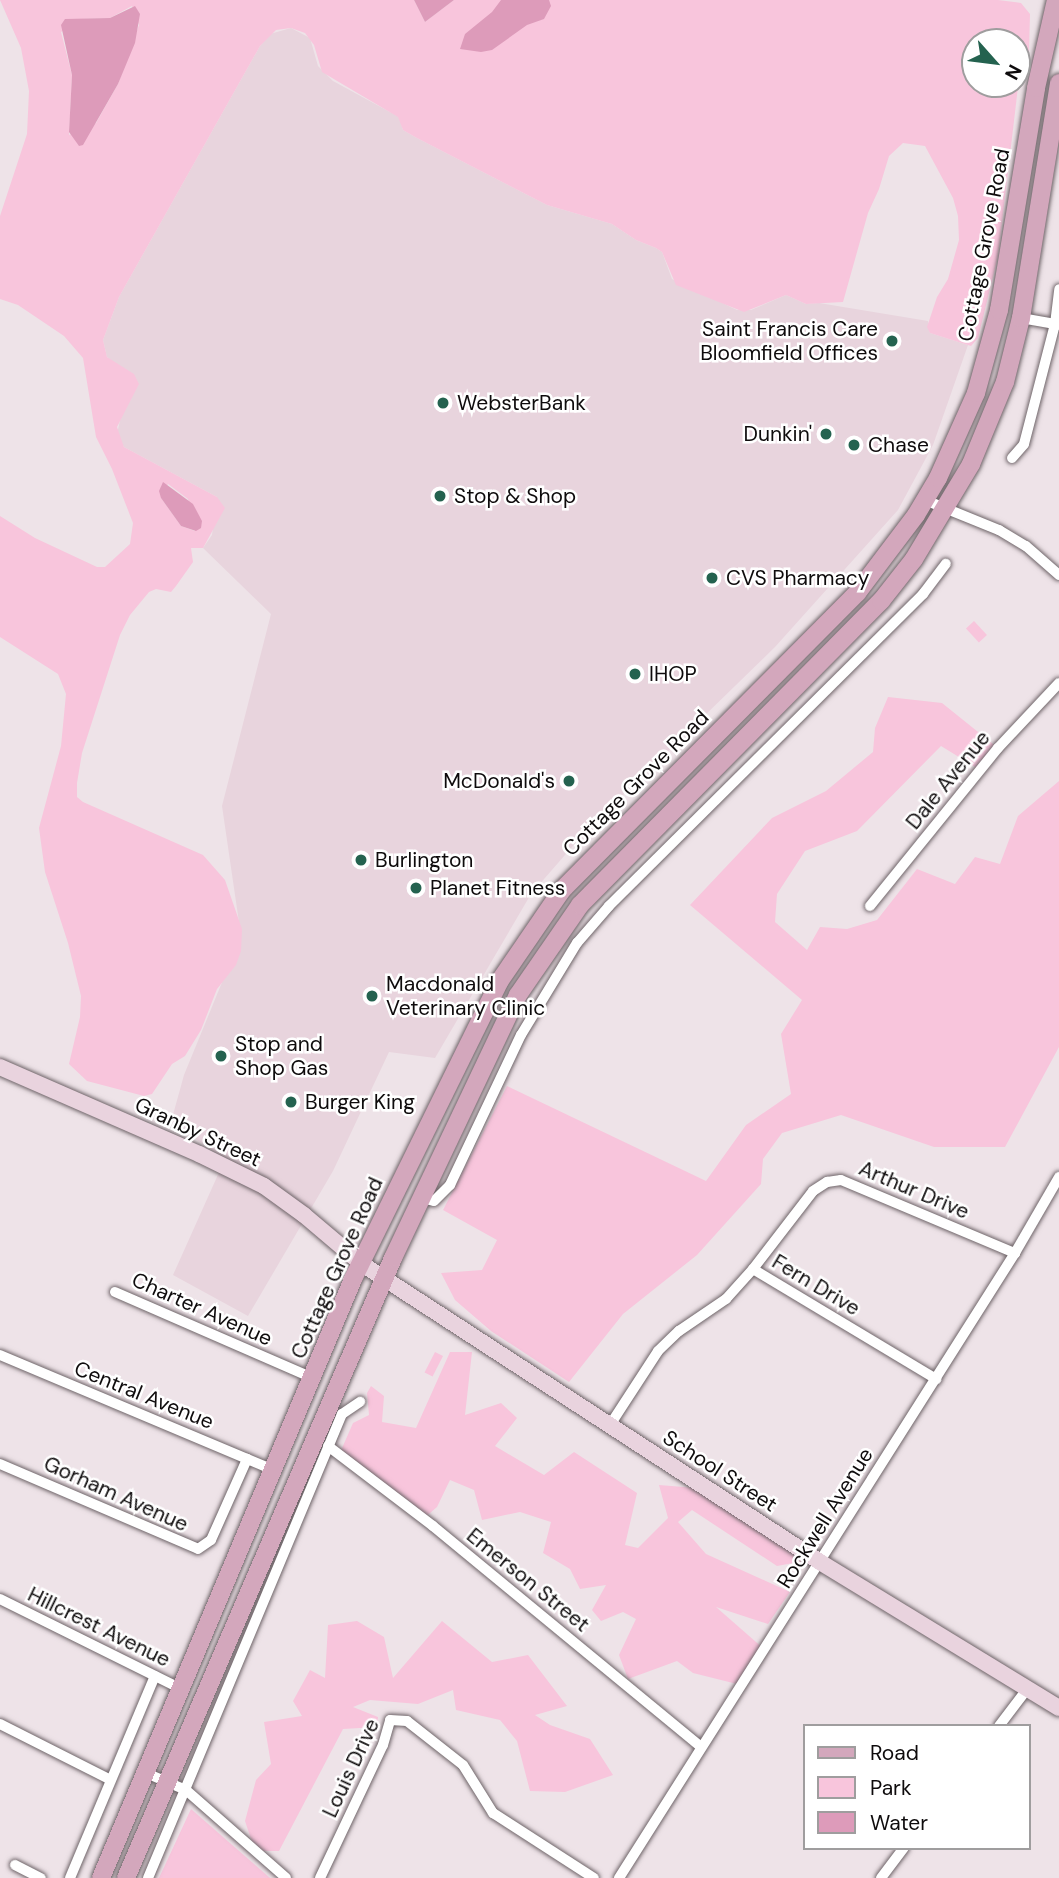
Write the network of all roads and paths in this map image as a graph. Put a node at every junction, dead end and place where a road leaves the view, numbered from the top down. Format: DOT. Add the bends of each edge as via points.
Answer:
graph roads {
  1 [pos="1056,0"];
  2 [pos="1059,83"];
  3 [pos="1059,289"];
  4 [pos="1021,318"];
  5 [pos="1057,325"];
  6 [pos="1012,458"];
  7 [pos="925,500"];
  8 [pos="946,508"];
  9 [pos="946,564"];
  10 [pos="1059,575"];
  11 [pos="1059,683"];
  12 [pos="760,690"];
  13 [pos="775,707"];
  14 [pos="665,818"];
  15 [pos="680,835"];
  16 [pos="562,890"];
  17 [pos="580,905"];
  18 [pos="870,906"];
  19 [pos="0,1067"];
  20 [pos="480,1070"];
  21 [pos="500,1079"];
  22 [pos="1059,1177"];
  23 [pos="421,1198"];
  24 [pos="1015,1253"];
  25 [pos="362,1264"];
  26 [pos="753,1269"];
  27 [pos="384,1278"];
  28 [pos="115,1292"];
  29 [pos="0,1355"];
  30 [pos="313,1378"];
  31 [pos="936,1378"];
  32 [pos="360,1402"];
  33 [pos="610,1425"];
  34 [pos="328,1446"];
  35 [pos="247,1459"];
  36 [pos="0,1464"];
  37 [pos="274,1471"];
  38 [pos="820,1562"];
  39 [pos="0,1599"];
  40 [pos="155,1676"];
  41 [pos="1028,1688"];
  42 [pos="181,1689"];
  43 [pos="1059,1708"];
  44 [pos="0,1724"];
  45 [pos="1001,1724"];
  46 [pos="701,1747"];
  47 [pos="146,1773"];
  48 [pos="111,1780"];
  49 [pos="167,1782"];
  50 [pos="186,1790"];
  51 [pos="902,1850"];
  52 [pos="15,1865"];
  53 [pos="41,1878"];
  54 [pos="70,1878"];
  55 [pos="101,1878"];
  56 [pos="126,1878"];
  57 [pos="148,1878"];
  58 [pos="286,1878"];
  59 [pos="320,1878"];
  60 [pos="594,1878"];
  61 [pos="619,1878"];
  62 [pos="880,1878"];
  1 -- 7 [label="main road, Cottage Grove Road" via="990,344 961,430"];
  2 -- 4 [label="main road"];
  3 -- 5 [label="street"];
  4 -- 5 [label="street"];
  4 -- 8 [label="main road" via="1005,382 971,464"];
  5 -- 6 [label="street" via="1024,444"];
  7 -- 8 [label="street"];
  7 -- 12 [label="main road, Cottage Grove Road" via="857,593"];
  8 -- 10 [label="street" via="1026,546"];
  8 -- 13 [label="main road" via="881,601"];
  9 -- 15 [label="street" via="923,594"];
  11 -- 18 [label="street, Dale Avenue" via="998,748"];
  12 -- 13 [label="main road"];
  12 -- 16 [label="main road, Cottage Grove Road"];
  13 -- 14 [label="main road"];
  14 -- 15 [label="street"];
  14 -- 17 [label="main road"];
  15 -- 21 [label="street" via="577,943 542,997"];
  16 -- 17 [label="main road"];
  16 -- 25 [label="main road, Cottage Grove Road" via="499,982"];
  17 -- 20 [label="main road" via="529,977"];
  19 -- 25 [label="main road, Granby Street" via="251,1179 290,1203"];
  20 -- 21 [label="street"];
  20 -- 23 [label="main road"];
  21 -- 23 [label="street" via="450,1185 434,1200"];
  22 -- 24 [label="street, Rockwell Avenue"];
  23 -- 27 [label="main road"];
  24 -- 26 [label="street, Arthur Drive" via="841,1180 813,1191"];
  24 -- 31 [label="street, Rockwell Avenue"];
  25 -- 27 [label="main road, School Street"];
  25 -- 30 [label="main road, Cottage Grove Road"];
  26 -- 31 [label="street, Fern Drive"];
  26 -- 33 [label="street, Fern Drive" via="726,1298 658,1351"];
  27 -- 33 [label="main road, School Street"];
  27 -- 49 [label="main road"];
  28 -- 30 [label="street, Charter Avenue"];
  29 -- 35 [label="street, Central Avenue"];
  30 -- 37 [label="main road, Cottage Grove Road"];
  31 -- 38 [label="street, Rockwell Avenue"];
  32 -- 34 [label="street" via="342,1414"];
  33 -- 38 [label="main road, School Street"];
  34 -- 46 [label="street, Emerson Street"];
  34 -- 50 [label="street"];
  35 -- 36 [label="street, Gorham Avenue" via="211,1540 199,1549"];
  35 -- 37 [label="street, Central Avenue"];
  37 -- 42 [label="main road, Cottage Grove Road"];
  38 -- 41 [label="main road, School Street"];
  38 -- 46 [label="street, Rockwell Avenue"];
  39 -- 40 [label="street, Hillcrest Avenue"];
  40 -- 42 [label="street, Hillcrest Avenue"];
  40 -- 48 [label="street"];
  41 -- 43 [label="main road, School Street"];
  41 -- 45 [label="street"];
  42 -- 47 [label="main road, Cottage Grove Road"];
  44 -- 48 [label="street"];
  46 -- 61 [label="street, Rockwell Avenue"];
  47 -- 49 [label="street"];
  47 -- 55 [label="main road, Cottage Grove Road"];
  48 -- 54 [label="street"];
  49 -- 50 [label="street"];
  49 -- 56 [label="main road"];
  50 -- 57 [label="street"];
  50 -- 58 [label="street"];
  51 -- 62 [label="street"];
  52 -- 53 [label="street"];
  59 -- 60 [label="street, Louis Drive" via="383,1745 390,1720 407,1721 463,1765 494,1813"];
}
